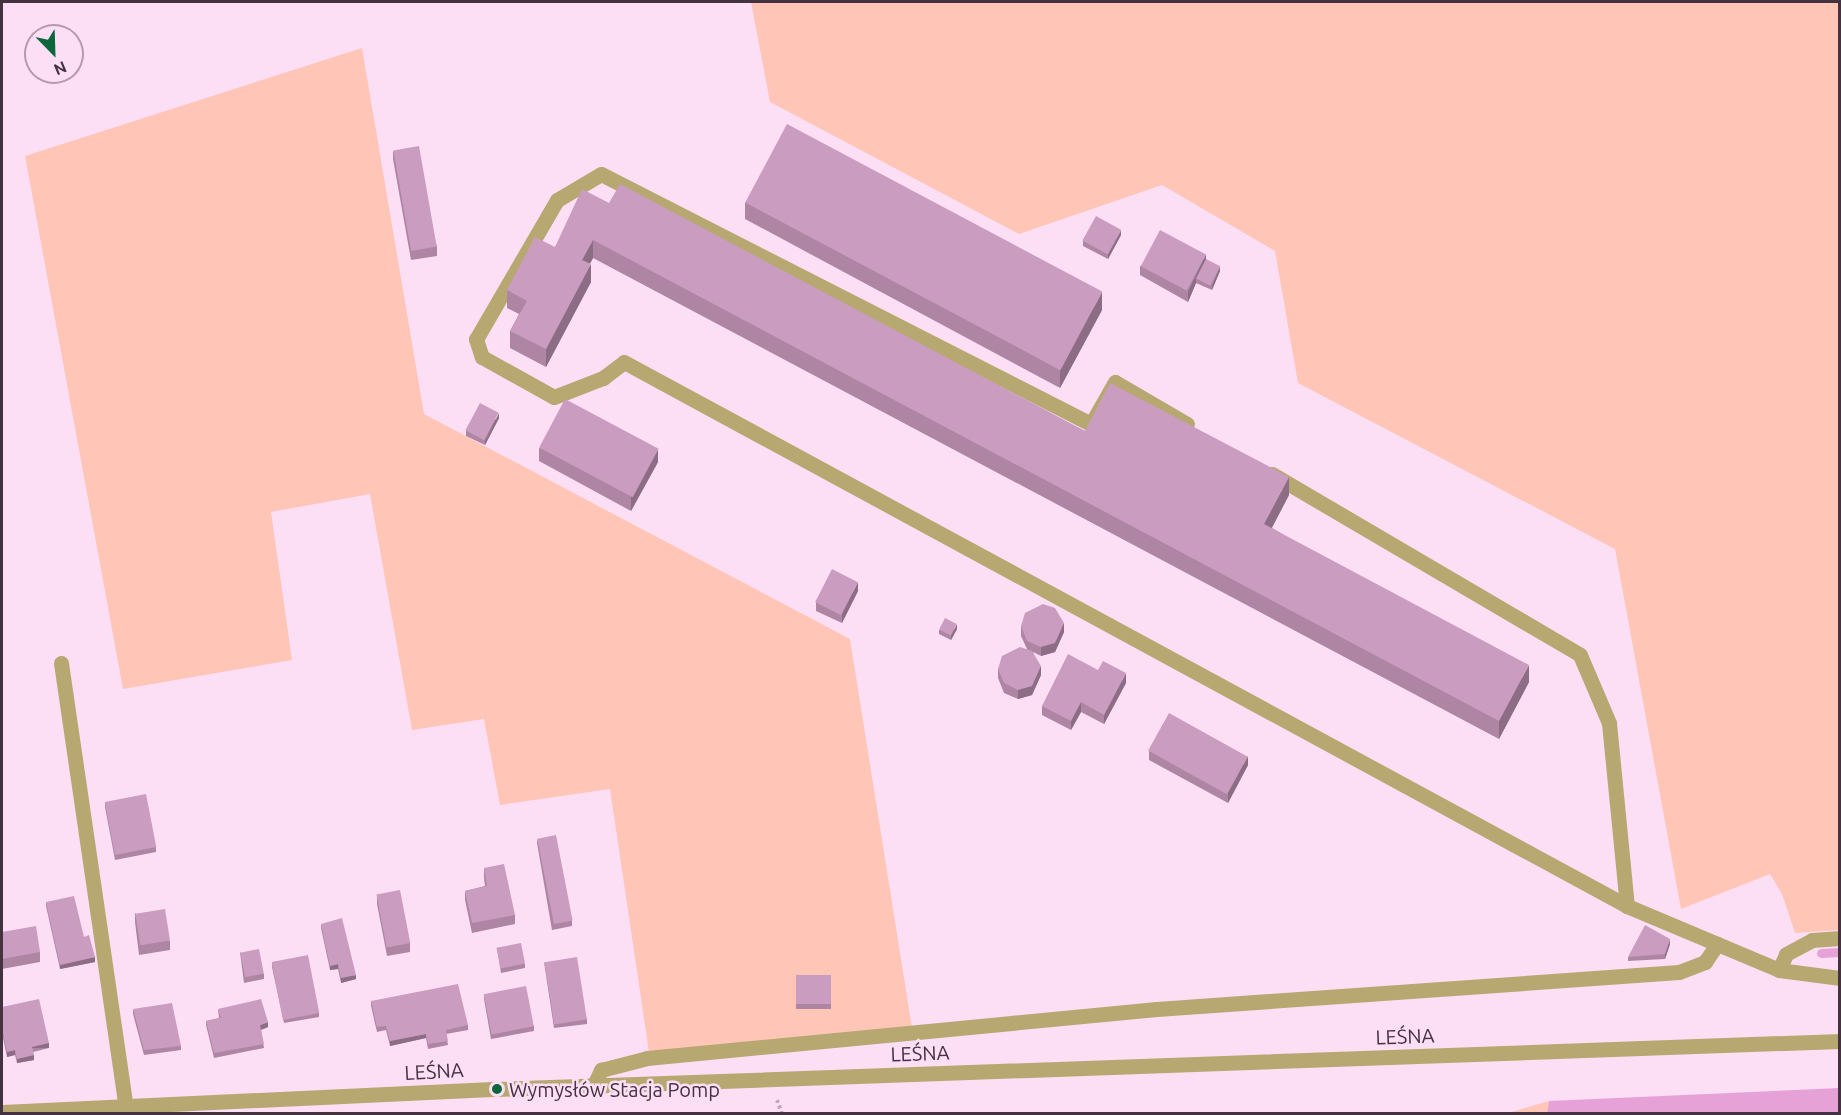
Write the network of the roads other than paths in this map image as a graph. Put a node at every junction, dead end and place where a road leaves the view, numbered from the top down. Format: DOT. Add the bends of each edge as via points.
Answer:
graph roads {
  1 [pos="1197,430"];
  2 [pos="1259,467"];
  3 [pos="61,663"];
  4 [pos="1627,906"];
  5 [pos="1839,939"];
  6 [pos="1717,944"];
  7 [pos="1779,970"];
  8 [pos="1839,978"];
  9 [pos="1839,1041"];
  10 [pos="594,1085"];
  11 [pos="126,1107"];
  12 [pos="2,1112"];
  1 -- 4 [label="street" via="1115,382 1091,424 601,174 557,200 476,339 482,357 554,397 603,378 624,362"];
  2 -- 4 [label="street" via="1580,655 1609,723"];
  3 -- 11 [label="street"];
  4 -- 6 [label="street"];
  5 -- 7 [label="street" via="1812,940 1786,954"];
  6 -- 7 [label="street"];
  6 -- 10 [label="street" via="1705,962 1679,972 1157,1009 647,1058 601,1070"];
  7 -- 8 [label="street"];
  9 -- 10 [label="street, LEŚNA"];
  10 -- 11 [label="street, LEŚNA"];
  11 -- 12 [label="street, LEŚNA"];
}
